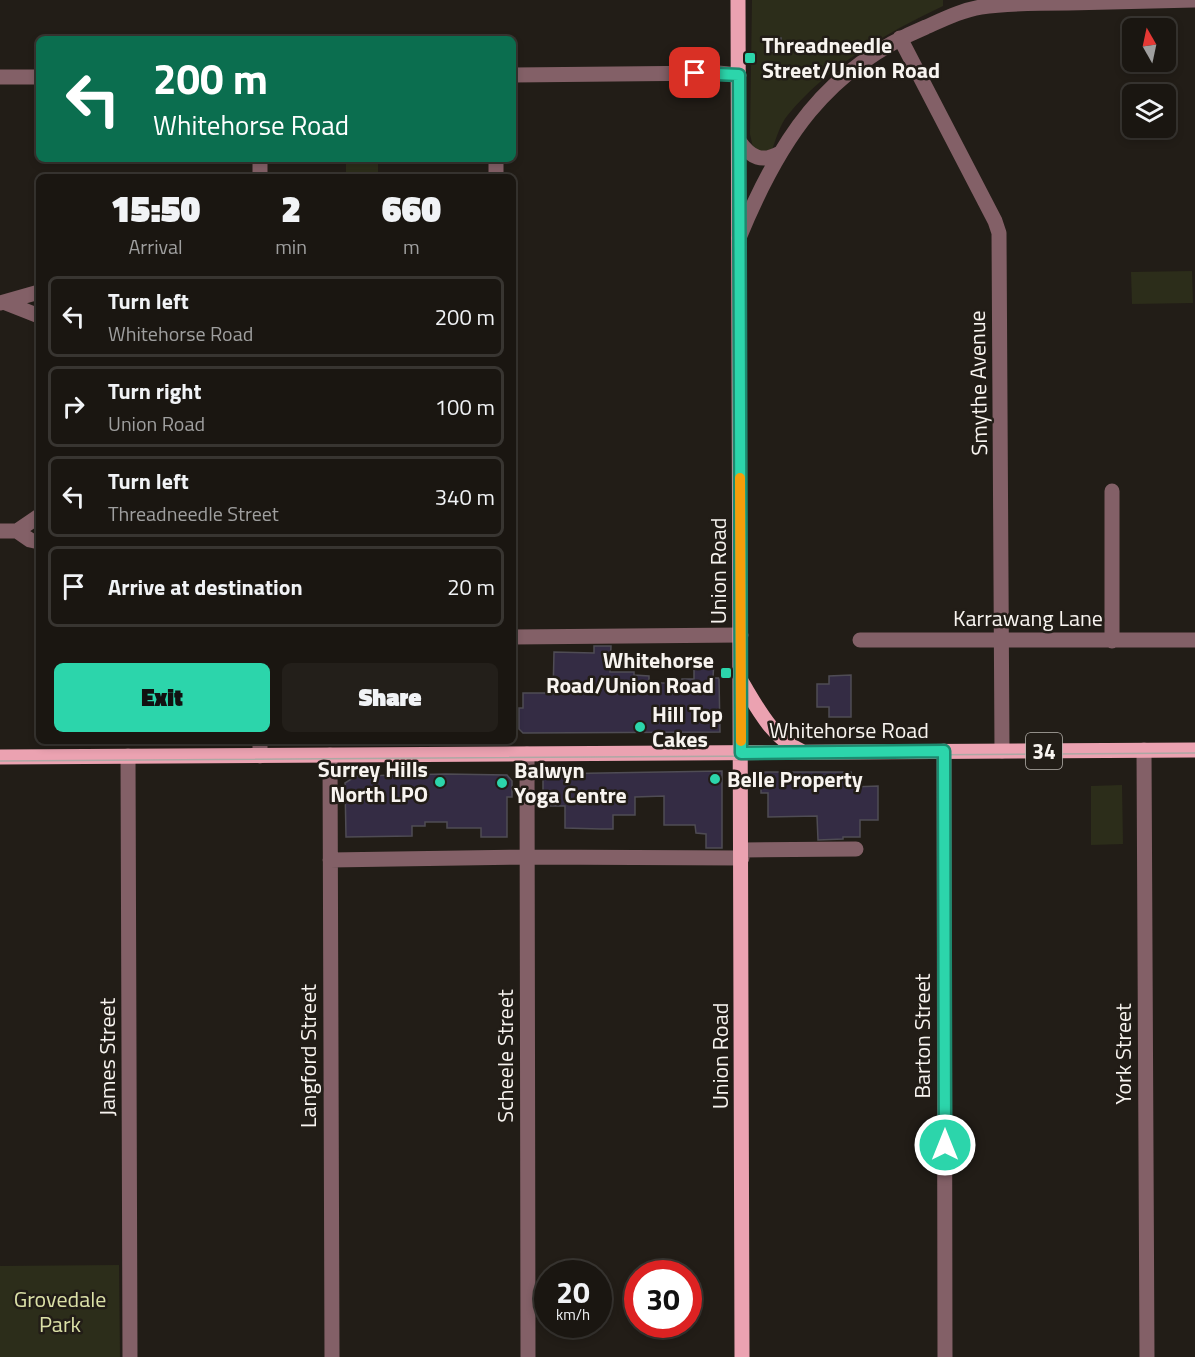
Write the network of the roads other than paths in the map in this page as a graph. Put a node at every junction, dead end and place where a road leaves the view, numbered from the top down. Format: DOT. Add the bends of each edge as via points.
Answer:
graph roads {
  1 [pos="738,0"];
  2 [pos="1195,0"];
  3 [pos="1019,2"];
  4 [pos="900,38"];
  5 [pos="516,75"];
  6 [pos="739,75"];
  7 [pos="0,77"];
  8 [pos="36,77"];
  9 [pos="739,141"];
  10 [pos="780,153"];
  11 [pos="738,240"];
  12 [pos="36,293"];
  13 [pos="3,303"];
  14 [pos="36,315"];
  15 [pos="1112,491"];
  16 [pos="36,518"];
  17 [pos="0,531"];
  18 [pos="17,531"];
  19 [pos="36,541"];
  20 [pos="741,635"];
  21 [pos="516,637"];
  22 [pos="860,640"];
  23 [pos="1195,640"];
  24 [pos="1003,641"];
  25 [pos="1112,641"];
  26 [pos="741,681"];
  27 [pos="260,748"];
  28 [pos="499,748"];
  29 [pos="1144,750"];
  30 [pos="1195,750"];
  31 [pos="944,751"];
  32 [pos="1002,751"];
  33 [pos="803,752"];
  34 [pos="741,753"];
  35 [pos="527,754"];
  36 [pos="330,755"];
  37 [pos="128,756"];
  38 [pos="0,757"];
  39 [pos="856,849"];
  40 [pos="742,854"];
  41 [pos="527,857"];
  42 [pos="330,860"];
  43 [pos="130,1357"];
  44 [pos="332,1357"];
  45 [pos="528,1357"];
  46 [pos="742,1357"];
  47 [pos="945,1357"];
  48 [pos="1147,1357"];
  1 -- 6 [label="main road, Union Road"];
  2 -- 3 [label="street"];
  3 -- 4 [label="street" via="953,15"];
  4 -- 10 [label="street" via="855,66 817,100"];
  4 -- 24 [label="street, Smythe Avenue" via="999,233"];
  5 -- 6 [label="street"];
  6 -- 9 [label="main road, Union Road"];
  7 -- 8 [label="street"];
  9 -- 10 [label="street" via="758,158 768,159"];
  9 -- 11 [label="main road, Union Road"];
  10 -- 11 [label="street"];
  11 -- 20 [label="main road, Union Road"];
  12 -- 13 [label="street"];
  13 -- 14 [label="street"];
  15 -- 25 [label="street"];
  16 -- 18 [label="street"];
  17 -- 18 [label="street"];
  18 -- 19 [label="street"];
  20 -- 21 [label="street"];
  20 -- 26 [label="main road, Union Road"];
  22 -- 24 [label="street, Karrawang Lane"];
  23 -- 25 [label="street, Karrawang Lane"];
  24 -- 25 [label="street, Karrawang Lane"];
  24 -- 32 [label="street, Smythe Avenue"];
  26 -- 33 [label="main road" via="774,732"];
  26 -- 34 [label="main road, Union Road"];
  27 -- 36 [label="main road, Whitehorse Road / 34"];
  27 -- 37 [label="main road, Whitehorse Road / 34"];
  28 -- 35 [label="main road, Whitehorse Road / 34"];
  28 -- 36 [label="main road, Whitehorse Road / 34"];
  29 -- 30 [label="main road, Whitehorse Road / 34"];
  29 -- 32 [label="main road, Whitehorse Road / 34"];
  29 -- 48 [label="street, York Street"];
  31 -- 32 [label="main road, Whitehorse Road / 34"];
  31 -- 33 [label="main road, Whitehorse Road / 34"];
  31 -- 47 [label="street, Barton Street"];
  33 -- 34 [label="main road, Whitehorse Road / 34"];
  34 -- 35 [label="main road, Whitehorse Road / 34"];
  34 -- 40 [label="main road, Union Road"];
  35 -- 41 [label="street, Scheele Street"];
  36 -- 42 [label="street, Langford Street"];
  37 -- 38 [label="main road, Whitehorse Road / 34"];
  37 -- 43 [label="street, James Street"];
  39 -- 40 [label="street"];
  40 -- 41 [label="street"];
  40 -- 46 [label="main road, Union Road"];
  41 -- 42 [label="street"];
  41 -- 45 [label="street, Scheele Street"];
  42 -- 44 [label="street, Langford Street"];
}
